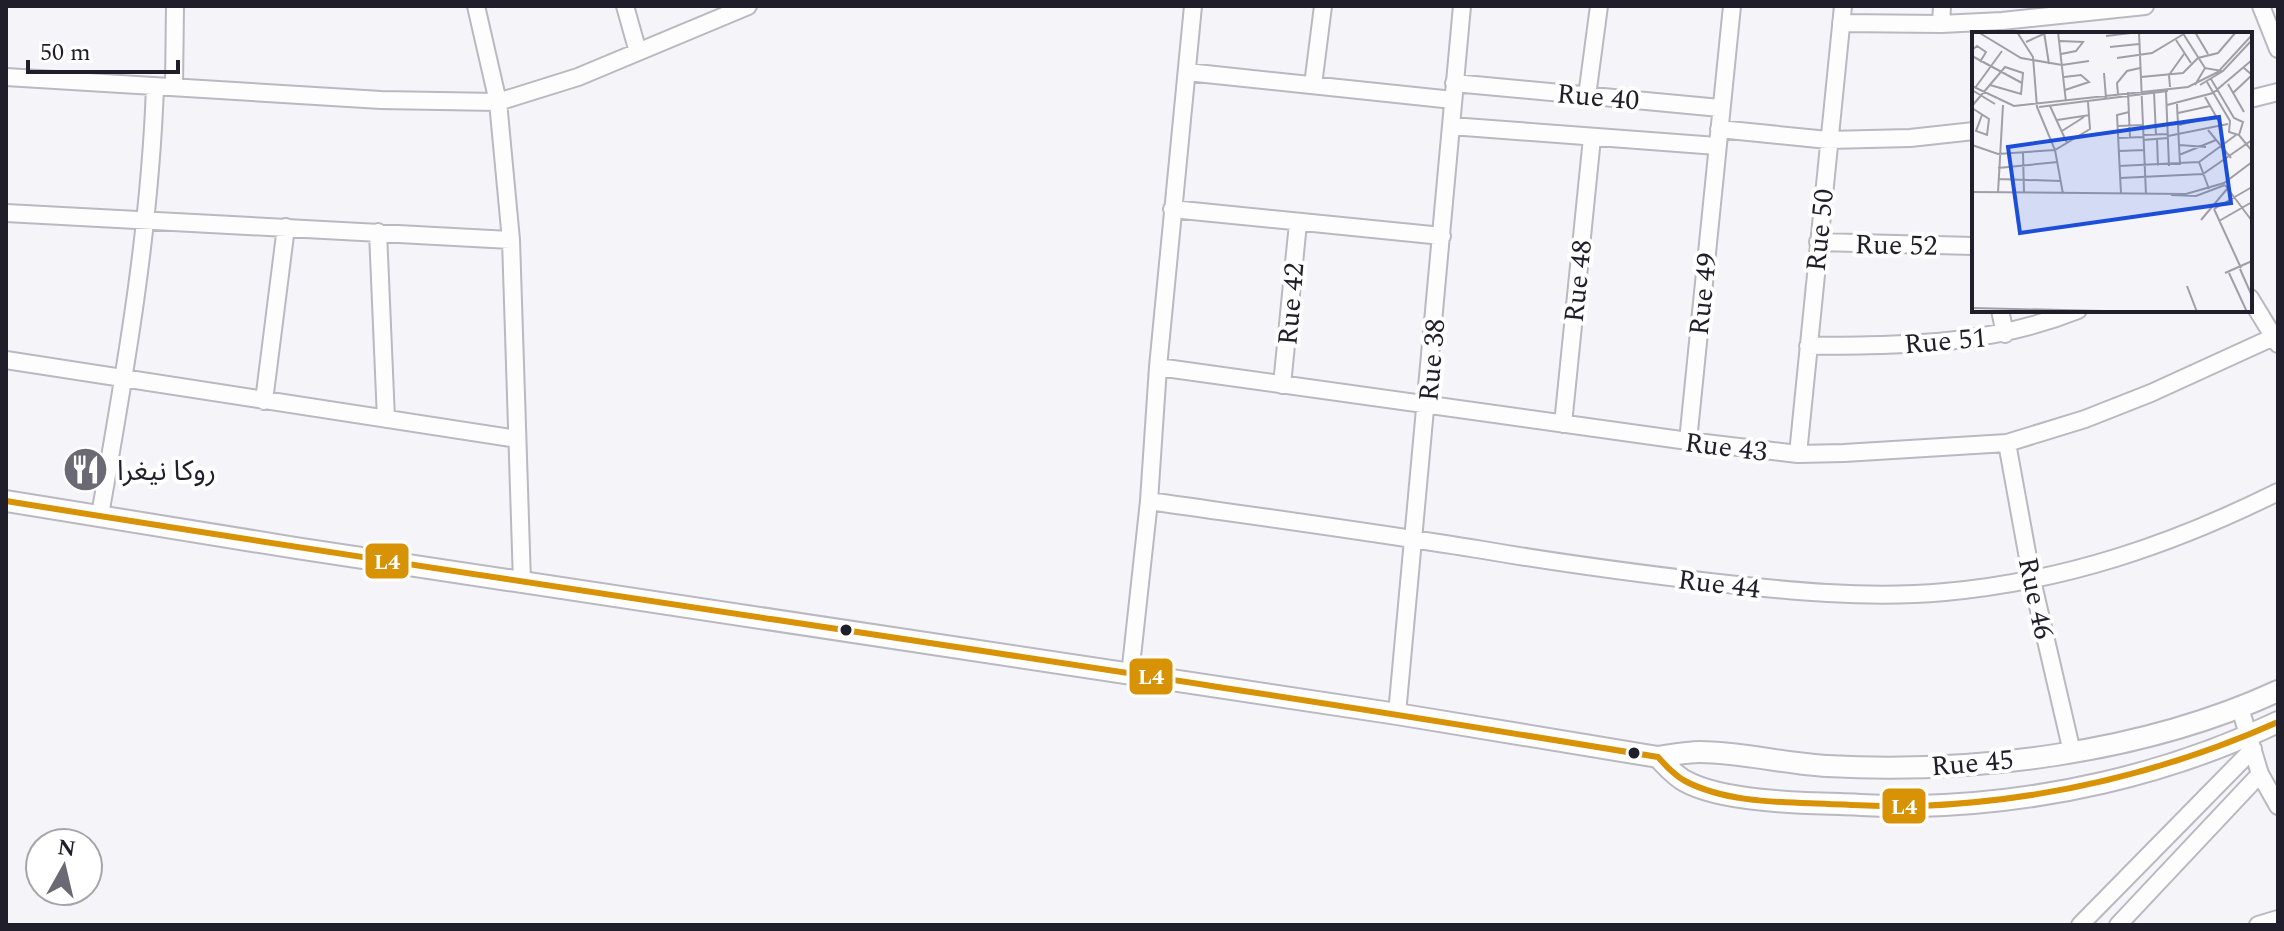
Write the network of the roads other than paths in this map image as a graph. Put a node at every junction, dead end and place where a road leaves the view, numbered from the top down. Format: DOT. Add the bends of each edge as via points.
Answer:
graph roads {
  1 [pos="175,6"];
  2 [pos="476,6"];
  3 [pos="625,6"];
  4 [pos="748,6"];
  5 [pos="1193,6"];
  6 [pos="1323,6"];
  7 [pos="1462,6"];
  8 [pos="1599,6"];
  9 [pos="1732,6"];
  10 [pos="1942,6"];
  11 [pos="2145,6"];
  12 [pos="2261,6"];
  13 [pos="1842,15"];
  14 [pos="1941,24"];
  15 [pos="2278,49"];
  16 [pos="638,52"];
  17 [pos="1187,72"];
  18 [pos="6,77"];
  19 [pos="1454,83"];
  20 [pos="1313,85"];
  21 [pos="155,86"];
  22 [pos="174,87"];
  23 [pos="2278,92"];
  24 [pos="1587,96"];
  25 [pos="2252,98"];
  26 [pos="1453,100"];
  27 [pos="498,102"];
  28 [pos="1720,108"];
  29 [pos="1451,126"];
  30 [pos="1719,129"];
  31 [pos="1972,131"];
  32 [pos="1592,138"];
  33 [pos="1828,140"];
  34 [pos="1717,146"];
  35 [pos="1172,209"];
  36 [pos="6,213"];
  37 [pos="147,220"];
  38 [pos="1298,223"];
  39 [pos="286,227"];
  40 [pos="378,232"];
  41 [pos="1442,236"];
  42 [pos="511,240"];
  43 [pos="1818,242"];
  44 [pos="1972,246"];
  45 [pos="2252,301"];
  46 [pos="2000,312"];
  47 [pos="2072,312"];
  48 [pos="2005,334"];
  49 [pos="2277,339"];
  50 [pos="1808,346"];
  51 [pos="6,360"];
  52 [pos="1158,367"];
  53 [pos="124,380"];
  54 [pos="1282,385"];
  55 [pos="264,401"];
  56 [pos="1427,404"];
  57 [pos="386,419"];
  58 [pos="1563,424"];
  59 [pos="517,439"];
  60 [pos="1688,441"];
  61 [pos="2007,443"];
  62 [pos="1798,454"];
  63 [pos="2278,492"];
  64 [pos="6,501"];
  65 [pos="1149,501"];
  66 [pos="100,515"];
  67 [pos="1413,539"];
  68 [pos="2032,580"];
  69 [pos="522,582"];
  70 [pos="1130,675"];
  71 [pos="2278,691"];
  72 [pos="2240,708"];
  73 [pos="1397,714"];
  74 [pos="2278,722"];
  75 [pos="2251,742"];
  76 [pos="2072,752"];
  77 [pos="1658,757"];
  78 [pos="2260,774"];
  79 [pos="2278,806"];
  80 [pos="2278,919"];
  81 [pos="2080,925"];
  82 [pos="2118,925"];
  83 [pos="2258,925"];
  1 -- 22 [label="street"];
  2 -- 27 [label="street"];
  3 -- 16 [label="street"];
  4 -- 16 [label="street"];
  5 -- 17 [label="street"];
  6 -- 20 [label="street"];
  7 -- 19 [label="street, Rue 38"];
  8 -- 24 [label="street"];
  9 -- 28 [label="street"];
  10 -- 14 [label="street"];
  11 -- 14 [label="street"];
  12 -- 15 [label="street"];
  13 -- 14 [label="street"];
  13 -- 33 [label="street, Rue 50"];
  16 -- 27 [label="street"];
  17 -- 20 [label="street"];
  17 -- 35 [label="street"];
  18 -- 21 [label="street"];
  19 -- 24 [label="street, Rue 40"];
  19 -- 26 [label="street, Rue 38"];
  20 -- 26 [label="street"];
  21 -- 22 [label="street"];
  21 -- 37 [label="street"];
  22 -- 27 [label="street"];
  23 -- 25 [label="street"];
  24 -- 28 [label="street, Rue 40"];
  26 -- 29 [label="street, Rue 38"];
  27 -- 42 [label="street"];
  28 -- 30 [label="street"];
  29 -- 32 [label="street, Rue 40"];
  29 -- 41 [label="street, Rue 38"];
  30 -- 33 [label="street"];
  30 -- 34 [label="street"];
  31 -- 33 [label="street"];
  32 -- 34 [label="street, Rue 40"];
  32 -- 58 [label="street, Rue 48"];
  33 -- 43 [label="street, Rue 50"];
  34 -- 60 [label="street, Rue 49"];
  35 -- 38 [label="street"];
  35 -- 52 [label="street"];
  36 -- 37 [label="street"];
  37 -- 39 [label="street"];
  37 -- 53 [label="street"];
  38 -- 41 [label="street"];
  38 -- 54 [label="street, Rue 42"];
  39 -- 40 [label="street"];
  39 -- 55 [label="street"];
  40 -- 42 [label="street"];
  40 -- 57 [label="street"];
  41 -- 56 [label="street, Rue 38"];
  42 -- 59 [label="street"];
  43 -- 44 [label="street, Rue 52"];
  43 -- 50 [label="street, Rue 50"];
  45 -- 49 [label="street"];
  46 -- 48 [label="street"];
  47 -- 48 [label="street, Rue 51"];
  48 -- 50 [label="street, Rue 51" via="1932,344"];
  49 -- 61 [label="street, Rue 43" via="2085,419"];
  50 -- 62 [label="street, Rue 50"];
  51 -- 53 [label="street"];
  52 -- 54 [label="street, Rue 43"];
  52 -- 65 [label="street"];
  53 -- 55 [label="street"];
  53 -- 66 [label="street"];
  54 -- 56 [label="street, Rue 43"];
  55 -- 57 [label="street"];
  56 -- 58 [label="street, Rue 43"];
  56 -- 67 [label="street, Rue 38"];
  57 -- 59 [label="street"];
  58 -- 60 [label="street, Rue 43"];
  59 -- 69 [label="street"];
  60 -- 62 [label="street, Rue 43"];
  61 -- 62 [label="street, Rue 43"];
  61 -- 68 [label="street, Rue 46"];
  63 -- 68 [label="street, Rue 44" via="2138,553"];
  64 -- 66 [label="street, Rue 45"];
  65 -- 67 [label="street, Rue 44"];
  65 -- 70 [label="street"];
  66 -- 69 [label="street, Rue 45"];
  67 -- 68 [label="street, Rue 44" via="1790,591 1944,592"];
  67 -- 73 [label="street, Rue 38"];
  68 -- 76 [label="street, Rue 46"];
  69 -- 70 [label="street, Rue 45"];
  70 -- 73 [label="street, Rue 45"];
  71 -- 72 [label="street, Rue 45"];
  72 -- 75 [label="street"];
  72 -- 76 [label="street, Rue 45"];
  73 -- 77 [label="street, Rue 45"];
  74 -- 75 [label="street, Rue 45"];
  75 -- 77 [label="street, Rue 45" via="2137,775 2031,797 1919,806 1820,805 1717,793 1684,781"];
  75 -- 78 [label="street"];
  75 -- 81 [label="street"];
  76 -- 77 [label="street, Rue 45" via="1923,766 1827,766 1701,752"];
  78 -- 79 [label="street"];
  78 -- 82 [label="street"];
  80 -- 83 [label="street"];
}
